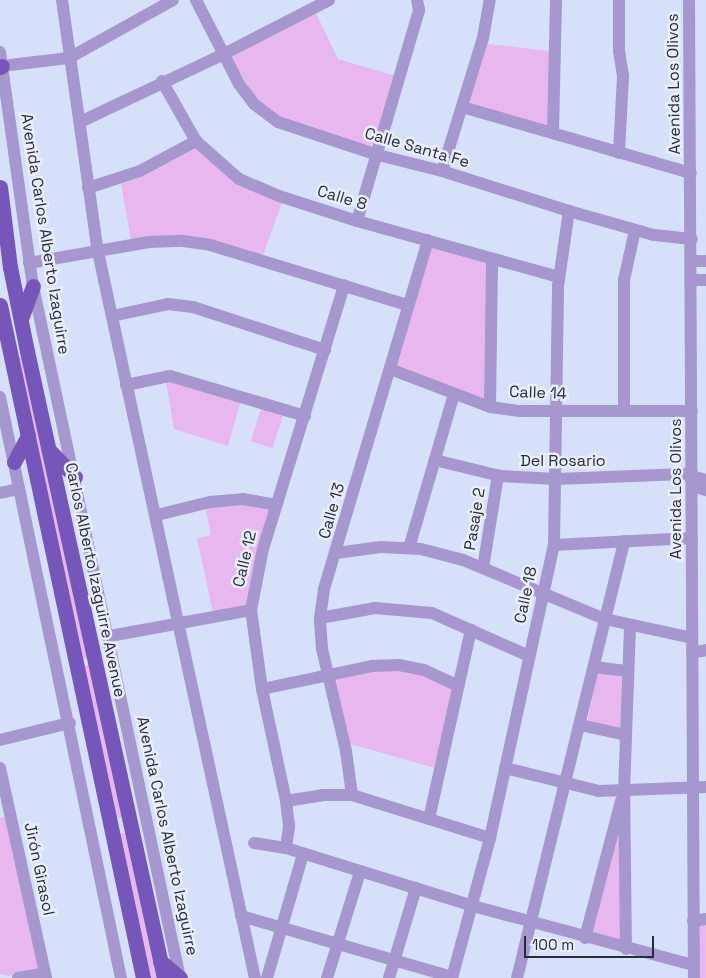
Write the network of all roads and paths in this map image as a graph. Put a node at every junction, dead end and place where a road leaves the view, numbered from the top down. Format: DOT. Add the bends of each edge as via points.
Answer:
graph roads {
  1 [pos="62,0"];
  2 [pos="173,0"];
  3 [pos="196,0"];
  4 [pos="329,0"];
  5 [pos="417,0"];
  6 [pos="490,0"];
  7 [pos="556,0"];
  8 [pos="619,0"];
  9 [pos="689,0"];
  10 [pos="224,54"];
  11 [pos="69,58"];
  12 [pos="1,62"];
  13 [pos="162,81"];
  14 [pos="462,107"];
  15 [pos="80,122"];
  16 [pos="553,132"];
  17 [pos="196,141"];
  18 [pos="619,153"];
  19 [pos="378,155"];
  20 [pos="442,171"];
  21 [pos="691,173"];
  22 [pos="0,187"];
  23 [pos="88,188"];
  24 [pos="569,211"];
  25 [pos="2,219"];
  26 [pos="357,221"];
  27 [pos="634,230"];
  28 [pos="692,239"];
  29 [pos="428,240"];
  30 [pos="98,252"];
  31 [pos="492,260"];
  32 [pos="692,261"];
  33 [pos="706,261"];
  34 [pos="30,263"];
  35 [pos="559,277"];
  36 [pos="692,280"];
  37 [pos="706,280"];
  38 [pos="344,285"];
  39 [pos="33,286"];
  40 [pos="0,305"];
  41 [pos="408,305"];
  42 [pos="112,316"];
  43 [pos="21,319"];
  44 [pos="2,323"];
  45 [pos="324,350"];
  46 [pos="9,351"];
  47 [pos="27,351"];
  48 [pos="390,369"];
  49 [pos="126,385"];
  50 [pos="454,394"];
  51 [pos="0,397"];
  52 [pos="490,406"];
  53 [pos="556,410"];
  54 [pos="624,410"];
  55 [pos="692,411"];
  56 [pos="305,416"];
  57 [pos="28,436"];
  58 [pos="50,451"];
  59 [pos="435,460"];
  60 [pos="14,462"];
  61 [pos="498,475"];
  62 [pos="75,477"];
  63 [pos="557,480"];
  64 [pos="692,480"];
  65 [pos="706,480"];
  66 [pos="19,489"];
  67 [pos="706,490"];
  68 [pos="0,493"];
  69 [pos="276,505"];
  70 [pos="157,515"];
  71 [pos="692,538"];
  72 [pos="624,542"];
  73 [pos="554,545"];
  74 [pos="409,548"];
  75 [pos="336,553"];
  76 [pos="483,568"];
  77 [pos="706,580"];
  78 [pos="693,587"];
  79 [pos="544,592"];
  80 [pos="251,610"];
  81 [pos="320,618"];
  82 [pos="605,619"];
  83 [pos="178,624"];
  84 [pos="630,625"];
  85 [pos="471,630"];
  86 [pos="110,636"];
  87 [pos="692,638"];
  88 [pos="706,650"];
  89 [pos="692,653"];
  90 [pos="529,656"];
  91 [pos="594,667"];
  92 [pos="628,671"];
  93 [pos="328,674"];
  94 [pos="458,686"];
  95 [pos="262,689"];
  96 [pos="706,721"];
  97 [pos="70,723"];
  98 [pos="692,724"];
  99 [pos="580,725"];
  100 [pos="626,735"];
  101 [pos="0,740"];
  102 [pos="0,768"];
  103 [pos="505,768"];
  104 [pos="567,782"];
  105 [pos="700,788"];
  106 [pos="624,791"];
  107 [pos="352,795"];
  108 [pos="286,802"];
  109 [pos="5,815"];
  110 [pos="130,817"];
  111 [pos="429,819"];
  112 [pos="112,821"];
  113 [pos="490,838"];
  114 [pos="254,843"];
  115 [pos="286,848"];
  116 [pos="303,854"];
  117 [pos="700,855"];
  118 [pos="360,872"];
  119 [pos="416,888"];
  120 [pos="473,906"];
  121 [pos="241,916"];
  122 [pos="699,920"];
  123 [pos="532,921"];
  124 [pos="282,927"];
  125 [pos="585,938"];
  126 [pos="336,943"];
  127 [pos="626,949"];
  128 [pos="160,961"];
  129 [pos="394,961"];
  130 [pos="693,972"];
  131 [pos="45,976"];
  132 [pos="18,978"];
  133 [pos="121,978"];
  134 [pos="143,978"];
  135 [pos="164,978"];
  136 [pos="180,978"];
  137 [pos="255,978"];
  138 [pos="267,978"];
  139 [pos="327,978"];
  140 [pos="389,978"];
  141 [pos="452,978"];
  142 [pos="517,978"];
  1 -- 11 [label="street"];
  2 -- 11 [label="street"];
  3 -- 10 [label="street, Calle Santa Fe"];
  4 -- 10 [label="street"];
  5 -- 19 [label="street" via="419,10"];
  6 -- 14 [label="street" via="483,38"];
  7 -- 16 [label="street"];
  8 -- 18 [label="street" via="619,52 623,76"];
  9 -- 21 [label="street, Avenida Los Olivos"];
  10 -- 13 [label="street"];
  10 -- 19 [label="street, Calle Santa Fe" via="248,97 264,113 278,122"];
  11 -- 12 [label="street"];
  11 -- 15 [label="street"];
  12 -- 34 [label="street, Avenida Carlos Alberto Izaguirre"];
  13 -- 15 [label="street"];
  13 -- 17 [label="street, Calle 8"];
  14 -- 16 [label="street"];
  14 -- 20 [label="street"];
  15 -- 23 [label="street"];
  16 -- 18 [label="street"];
  17 -- 23 [label="street" via="140,171"];
  17 -- 26 [label="street, Calle 8" via="239,178 279,196"];
  18 -- 21 [label="street"];
  19 -- 20 [label="street, Calle Santa Fe"];
  19 -- 26 [label="street"];
  20 -- 24 [label="street, Calle Santa Fe"];
  21 -- 28 [label="street, Avenida Los Olivos"];
  22 -- 25 [label="main road, Carlos Alberto Izaguirre Avenue"];
  23 -- 30 [label="street"];
  24 -- 27 [label="street, Calle Santa Fe"];
  24 -- 35 [label="street, Calle 18"];
  25 -- 43 [label="main road, Carlos Alberto Izaguirre Avenue"];
  26 -- 29 [label="street, Calle 8"];
  27 -- 28 [label="street, Calle Santa Fe"];
  27 -- 54 [label="street" via="624,280"];
  28 -- 32 [label="street, Avenida Los Olivos"];
  29 -- 31 [label="street, Calle 8"];
  29 -- 41 [label="street, Calle 13"];
  30 -- 34 [label="street"];
  30 -- 38 [label="street" via="149,242 210,244"];
  30 -- 42 [label="street"];
  31 -- 35 [label="street, Calle 8"];
  31 -- 52 [label="street"];
  32 -- 33 [label="street"];
  32 -- 36 [label="street, Avenida Los Olivos"];
  34 -- 39 [label="street, Avenida Carlos Alberto Izaguirre"];
  35 -- 53 [label="street, Calle 18"];
  36 -- 37 [label="street"];
  36 -- 55 [label="street, Avenida Los Olivos"];
  38 -- 41 [label="street"];
  38 -- 45 [label="street, Calle 12"];
  39 -- 43 [label="main road"];
  39 -- 62 [label="street, Avenida Carlos Alberto Izaguirre"];
  40 -- 44 [label="main road"];
  41 -- 48 [label="street, Calle 13"];
  42 -- 45 [label="street" via="168,304 193,307"];
  42 -- 49 [label="street"];
  43 -- 47 [label="main road, Carlos Alberto Izaguirre Avenue"];
  44 -- 46 [label="main road"];
  45 -- 56 [label="street, Calle 12"];
  46 -- 47 [label="main road" via="21,347"];
  46 -- 57 [label="main road"];
  47 -- 58 [label="main road, Carlos Alberto Izaguirre Avenue"];
  48 -- 50 [label="street, Calle 14"];
  48 -- 75 [label="street, Calle 13"];
  49 -- 56 [label="street" via="170,376"];
  49 -- 70 [label="street"];
  50 -- 52 [label="street, Calle 14"];
  50 -- 59 [label="street"];
  51 -- 60 [label="street"];
  52 -- 53 [label="street, Calle 14" via="520,411"];
  53 -- 54 [label="street, Calle 14"];
  53 -- 63 [label="street, Calle 18"];
  54 -- 55 [label="street, Calle 14"];
  55 -- 64 [label="street, Avenida Los Olivos"];
  56 -- 69 [label="street, Calle 12"];
  57 -- 60 [label="main road"];
  57 -- 112 [label="main road"];
  58 -- 62 [label="main road"];
  58 -- 110 [label="main road, Carlos Alberto Izaguirre Avenue"];
  59 -- 61 [label="street, Del Rosario"];
  59 -- 74 [label="street"];
  60 -- 66 [label="street"];
  61 -- 63 [label="street, Del Rosario"];
  61 -- 76 [label="street, Pasaje 2"];
  62 -- 86 [label="street, Avenida Carlos Alberto Izaguirre"];
  63 -- 64 [label="street, Del Rosario"];
  63 -- 73 [label="street, Calle 18"];
  64 -- 65 [label="street"];
  64 -- 67 [label="street"];
  64 -- 71 [label="street, Avenida Los Olivos"];
  66 -- 68 [label="street"];
  66 -- 97 [label="street"];
  69 -- 70 [label="street" via="243,499 227,500"];
  69 -- 80 [label="street, Calle 12"];
  70 -- 83 [label="street"];
  71 -- 72 [label="street"];
  71 -- 78 [label="street, Avenida Los Olivos"];
  72 -- 73 [label="street"];
  72 -- 82 [label="street"];
  73 -- 79 [label="street, Calle 18"];
  74 -- 75 [label="street" via="382,547"];
  74 -- 76 [label="street" via="463,560"];
  75 -- 81 [label="street, Calle 13" via="324,589"];
  76 -- 79 [label="street"];
  77 -- 78 [label="street"];
  78 -- 87 [label="street, Avenida Los Olivos"];
  79 -- 82 [label="street"];
  79 -- 90 [label="street, Calle 18"];
  80 -- 83 [label="street"];
  80 -- 95 [label="street, Calle 12"];
  81 -- 85 [label="street" via="375,608 407,609 432,613"];
  81 -- 93 [label="street, Calle 13"];
  82 -- 84 [label="street"];
  82 -- 91 [label="street"];
  83 -- 86 [label="street"];
  83 -- 121 [label="street"];
  84 -- 87 [label="street"];
  84 -- 92 [label="street"];
  85 -- 90 [label="street"];
  85 -- 94 [label="street"];
  86 -- 136 [label="street, Avenida Carlos Alberto Izaguirre"];
  87 -- 89 [label="street, Avenida Los Olivos"];
  88 -- 89 [label="street"];
  89 -- 98 [label="street, Avenida Los Olivos"];
  90 -- 103 [label="street, Calle 18"];
  91 -- 92 [label="street"];
  91 -- 99 [label="street"];
  92 -- 100 [label="street"];
  93 -- 94 [label="street" via="399,665 424,670"];
  93 -- 95 [label="street"];
  93 -- 107 [label="street, Calle 13"];
  94 -- 111 [label="street"];
  95 -- 108 [label="street, Calle 12"];
  96 -- 98 [label="street"];
  97 -- 101 [label="street"];
  97 -- 133 [label="street"];
  98 -- 105 [label="street, Avenida Los Olivos"];
  99 -- 100 [label="street"];
  99 -- 104 [label="street"];
  100 -- 106 [label="street"];
  102 -- 109 [label="street, Jirón Girasol"];
  103 -- 104 [label="street"];
  103 -- 113 [label="street, Calle 18"];
  104 -- 106 [label="street" via="599,791"];
  104 -- 123 [label="street"];
  105 -- 106 [label="street"];
  105 -- 117 [label="street, Avenida Los Olivos"];
  106 -- 125 [label="street"];
  106 -- 127 [label="street"];
  107 -- 108 [label="street" via="323,795"];
  107 -- 111 [label="street"];
  108 -- 115 [label="street, Calle 12" via="289,826"];
  109 -- 131 [label="street, Jirón Girasol"];
  110 -- 112 [label="main road" via="124,826"];
  110 -- 128 [label="main road, Carlos Alberto Izaguirre Avenue"];
  111 -- 113 [label="street"];
  112 -- 134 [label="main road"];
  113 -- 120 [label="street, Calle 18"];
  114 -- 115 [label="street"];
  115 -- 116 [label="street"];
  116 -- 118 [label="street"];
  116 -- 124 [label="street"];
  117 -- 122 [label="street, Avenida Los Olivos"];
  118 -- 119 [label="street"];
  118 -- 126 [label="street"];
  119 -- 120 [label="street"];
  119 -- 129 [label="street"];
  120 -- 123 [label="street"];
  120 -- 141 [label="street, Calle 18"];
  121 -- 124 [label="street"];
  121 -- 137 [label="street"];
  122 -- 130 [label="street, Avenida Los Olivos"];
  123 -- 125 [label="street"];
  123 -- 142 [label="street"];
  124 -- 126 [label="street"];
  124 -- 138 [label="street"];
  125 -- 127 [label="street"];
  126 -- 129 [label="street"];
  126 -- 139 [label="street"];
  127 -- 130 [label="street"];
  128 -- 135 [label="main road, Carlos Alberto Izaguirre Avenue"];
  128 -- 136 [label="main road"];
  129 -- 140 [label="street"];
  129 -- 141 [label="street"];
  131 -- 132 [label="street"];
}
